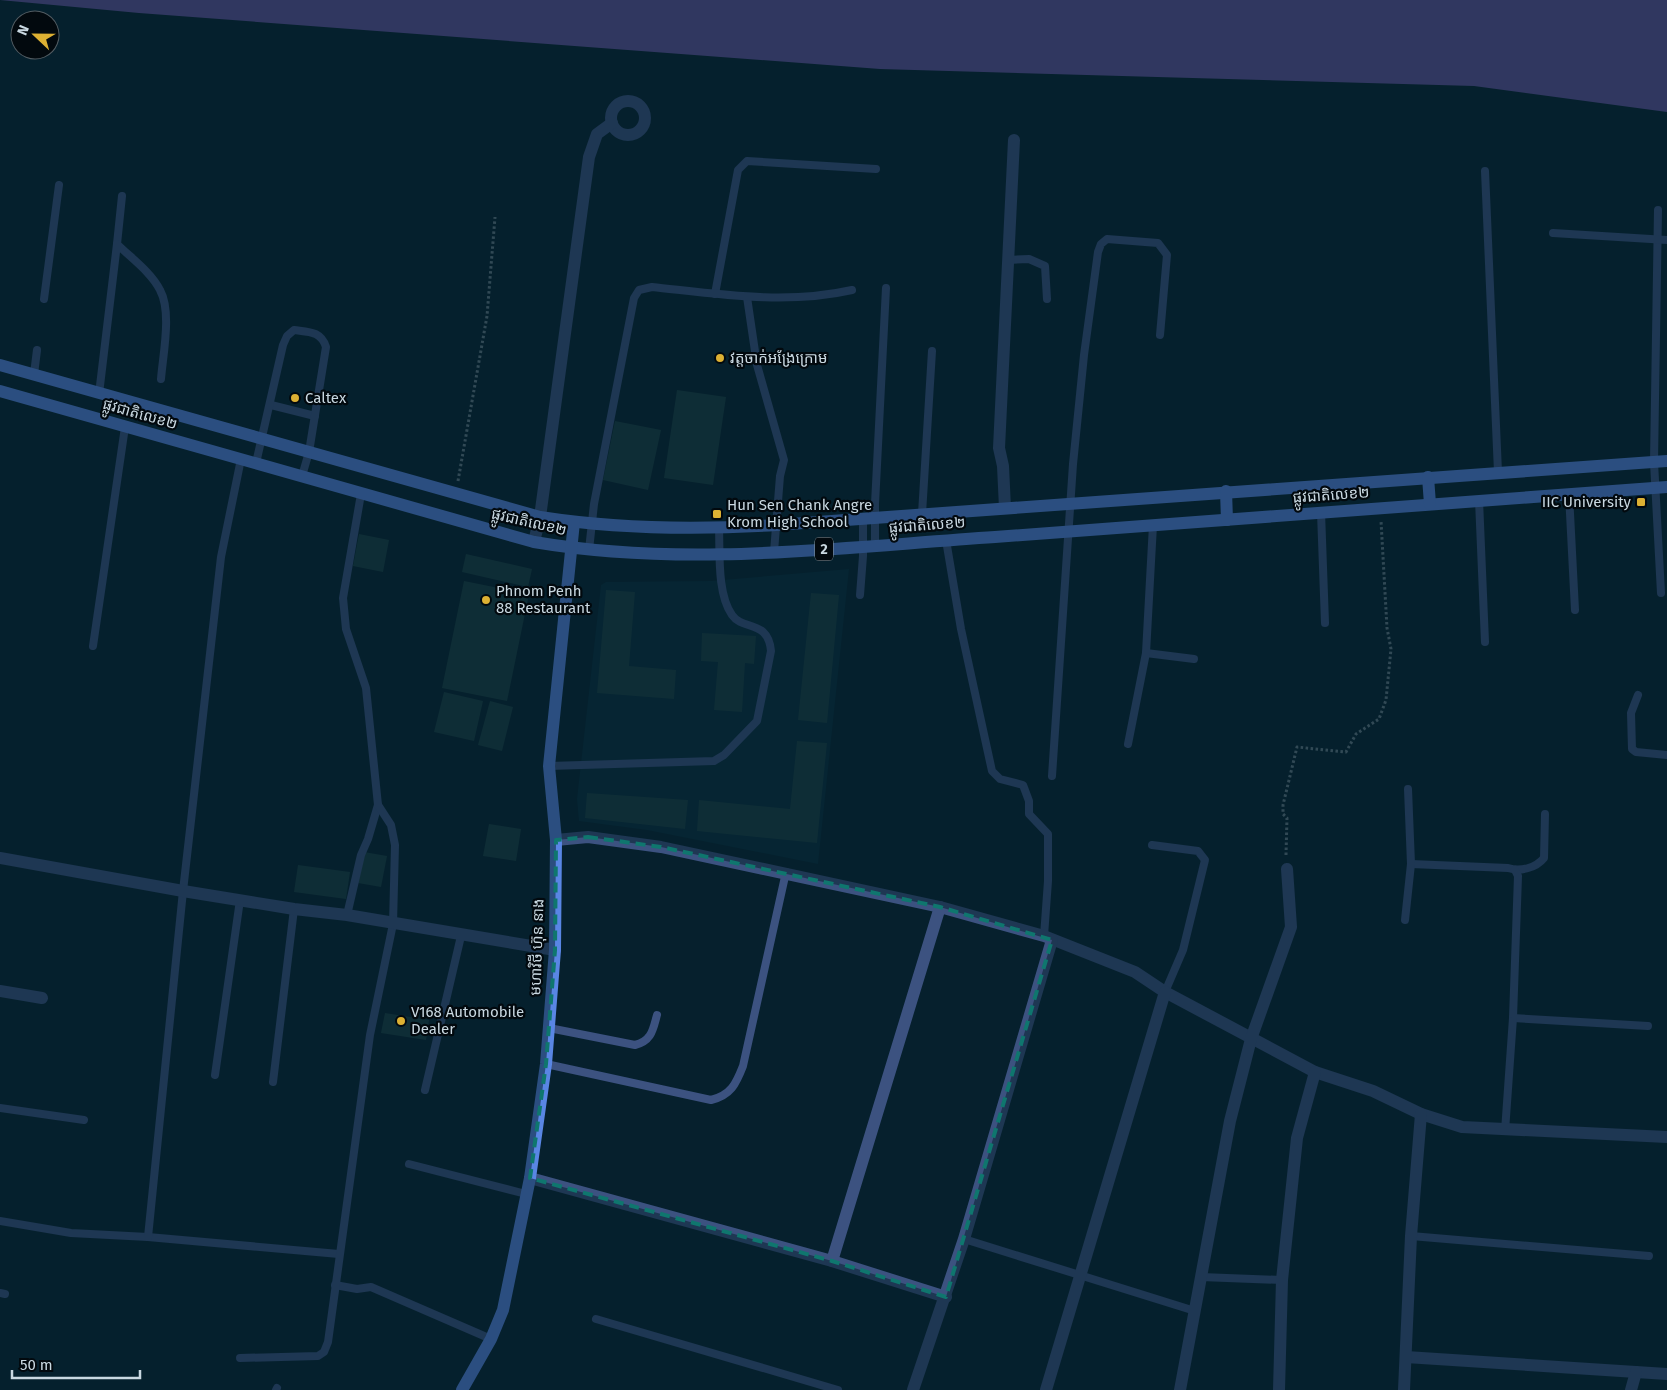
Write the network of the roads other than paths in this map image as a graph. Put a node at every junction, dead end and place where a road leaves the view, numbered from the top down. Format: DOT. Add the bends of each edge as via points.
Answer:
graph roads {
  1 [pos="612,123"];
  2 [pos="1014,140"];
  3 [pos="876,169"];
  4 [pos="1485,171"];
  5 [pos="59,185"];
  6 [pos="122,196"];
  7 [pos="1658,210"];
  8 [pos="1553,233"];
  9 [pos="1658,239"];
  10 [pos="1667,240"];
  11 [pos="117,244"];
  12 [pos="1008,260"];
  13 [pos="886,288"];
  14 [pos="852,290"];
  15 [pos="714,294"];
  16 [pos="747,297"];
  17 [pos="44,299"];
  18 [pos="1047,299"];
  19 [pos="1160,335"];
  20 [pos="37,350"];
  21 [pos="932,351"];
  22 [pos="0,365"];
  23 [pos="34,374"];
  24 [pos="161,378"];
  25 [pos="0,391"];
  26 [pos="99,394"];
  27 [pos="271,405"];
  28 [pos="315,416"];
  29 [pos="124,427"];
  30 [pos="263,439"];
  31 [pos="309,452"];
  32 [pos="241,459"];
  33 [pos="1667,461"];
  34 [pos="1654,462"];
  35 [pos="256,463"];
  36 [pos="1498,472"];
  37 [pos="302,476"];
  38 [pos="1428,477"];
  39 [pos="1661,487"];
  40 [pos="1226,491"];
  41 [pos="361,494"];
  42 [pos="1568,494"];
  43 [pos="1480,500"];
  44 [pos="1070,504"];
  45 [pos="1430,504"];
  46 [pos="1005,508"];
  47 [pos="1321,512"];
  48 [pos="922,514"];
  49 [pos="540,517"];
  50 [pos="869,518"];
  51 [pos="1227,520"];
  52 [pos="574,522"];
  53 [pos="592,522"];
  54 [pos="1153,525"];
  55 [pos="776,526"];
  56 [pos="719,528"];
  57 [pos="1068,531"];
  58 [pos="946,540"];
  59 [pos="534,542"];
  60 [pos="869,546"];
  61 [pos="571,548"];
  62 [pos="589,550"];
  63 [pos="774,552"];
  64 [pos="720,556"];
  65 [pos="1661,593"];
  66 [pos="860,595"];
  67 [pos="1575,610"];
  68 [pos="1325,623"];
  69 [pos="1485,642"];
  70 [pos="93,646"];
  71 [pos="1146,653"];
  72 [pos="1194,659"];
  73 [pos="1638,694"];
  74 [pos="1128,744"];
  75 [pos="1667,755"];
  76 [pos="549,766"];
  77 [pos="1052,776"];
  78 [pos="1408,789"];
  79 [pos="378,805"];
  80 [pos="1545,814"];
  81 [pos="556,840"];
  82 [pos="1152,845"];
  83 [pos="0,858"];
  84 [pos="1411,864"];
  85 [pos="1287,869"];
  86 [pos="1515,870"];
  87 [pos="786,872"];
  88 [pos="183,891"];
  89 [pos="240,900"];
  90 [pos="940,907"];
  91 [pos="294,909"];
  92 [pos="347,915"];
  93 [pos="1405,920"];
  94 [pos="393,924"];
  95 [pos="461,936"];
  96 [pos="1048,938"];
  97 [pos="555,950"];
  98 [pos="0,992"];
  99 [pos="1165,992"];
  100 [pos="42,998"];
  101 [pos="657,1015"];
  102 [pos="1513,1018"];
  103 [pos="1648,1026"];
  104 [pos="549,1028"];
  105 [pos="1251,1039"];
  106 [pos="546,1064"];
  107 [pos="1315,1072"];
  108 [pos="215,1075"];
  109 [pos="273,1082"];
  110 [pos="425,1090"];
  111 [pos="0,1108"];
  112 [pos="1421,1114"];
  113 [pos="84,1120"];
  114 [pos="1505,1130"];
  115 [pos="1667,1137"];
  116 [pos="409,1164"];
  117 [pos="530,1178"];
  118 [pos="526,1194"];
  119 [pos="0,1222"];
  120 [pos="1411,1236"];
  121 [pos="148,1237"];
  122 [pos="964,1239"];
  123 [pos="340,1254"];
  124 [pos="1649,1256"];
  125 [pos="832,1261"];
  126 [pos="1081,1274"];
  127 [pos="1201,1277"];
  128 [pos="1282,1280"];
  129 [pos="335,1285"];
  130 [pos="946,1297"];
  131 [pos="1195,1311"];
  132 [pos="596,1320"];
  133 [pos="491,1339"];
  134 [pos="1406,1357"];
  135 [pos="240,1358"];
  136 [pos="1636,1372"];
  137 [pos="1667,1374"];
  138 [pos="462,1390"];
  139 [pos="838,1390"];
  140 [pos="913,1390"];
  141 [pos="1046,1390"];
  142 [pos="1180,1390"];
  143 [pos="1279,1390"];
  144 [pos="1404,1390"];
  145 [pos="1631,1390"];
  1 -- 49 [label="street" via="597,134 589,157"];
  2 -- 12 [label="street"];
  3 -- 15 [label="lane" via="747,161 738,170"];
  4 -- 36 [label="lane"];
  5 -- 17 [label="lane"];
  6 -- 11 [label="lane"];
  7 -- 9 [label="lane"];
  8 -- 9 [label="lane"];
  9 -- 10 [label="lane"];
  9 -- 34 [label="lane"];
  11 -- 24 [label="lane" via="160,288 164,299 166,314"];
  11 -- 26 [label="lane"];
  12 -- 18 [label="lane" via="1029,259 1045,266"];
  12 -- 46 [label="street" via="999,448"];
  13 -- 50 [label="lane"];
  14 -- 16 [label="lane" via="825,296"];
  15 -- 16 [label="lane"];
  15 -- 53 [label="lane" via="644,288 634,298"];
  16 -- 55 [label="lane" via="757,365 784,460"];
  19 -- 44 [label="lane" via="1167,255 1158,243 1107,239 1098,252"];
  20 -- 23 [label="lane"];
  21 -- 48 [label="lane"];
  22 -- 23 [label="main road, ផ្លូវជាតិលេខ២ / 2"];
  23 -- 26 [label="main road, ផ្លូវជាតិលេខ២ / 2"];
  25 -- 29 [label="main road, ផ្លូវជាតិលេខ២ / 2"];
  26 -- 30 [label="main road, ផ្លូវជាតិលេខ២ / 2"];
  27 -- 28 [label="lane"];
  27 -- 28 [label="lane" via="282,345 287,336 294,330 317,333 323,337 326,347"];
  27 -- 30 [label="lane"];
  28 -- 31 [label="lane"];
  29 -- 32 [label="main road, ផ្លូវជាតិលេខ២ / 2"];
  29 -- 70 [label="lane"];
  30 -- 31 [label="main road, ផ្លូវជាតិលេខ២ / 2"];
  30 -- 35 [label="lane"];
  31 -- 37 [label="lane"];
  31 -- 49 [label="main road, ផ្លូវជាតិលេខ២ / 2"];
  32 -- 35 [label="main road, ផ្លូវជាតិលេខ២ / 2"];
  32 -- 88 [label="lane" via="221,557"];
  33 -- 34 [label="main road, ផ្លូវជាតិលេខ២ / 2"];
  34 -- 36 [label="main road, ផ្លូវជាតិលេខ២ / 2"];
  34 -- 39 [label="lane"];
  35 -- 37 [label="main road, ផ្លូវជាតិលេខ២ / 2"];
  36 -- 38 [label="main road, ផ្លូវជាតិលេខ២ / 2"];
  37 -- 41 [label="main road, ផ្លូវជាតិលេខ២ / 2"];
  38 -- 40 [label="main road, ផ្លូវជាតិលេខ២ / 2"];
  38 -- 45 [label="main road"];
  39 -- 42 [label="main road, ផ្លូវជាតិលេខ២ / 2"];
  39 -- 65 [label="lane"];
  40 -- 44 [label="main road, ផ្លូវជាតិលេខ២ / 2"];
  40 -- 51 [label="main road"];
  41 -- 59 [label="main road, ផ្លូវជាតិលេខ២ / 2"];
  41 -- 79 [label="lane" via="343,598 346,630 366,688"];
  42 -- 43 [label="main road, ផ្លូវជាតិលេខ២ / 2"];
  42 -- 67 [label="lane"];
  43 -- 45 [label="main road, ផ្លូវជាតិលេខ២ / 2"];
  43 -- 69 [label="lane"];
  44 -- 46 [label="main road, ផ្លូវជាតិលេខ២ / 2"];
  44 -- 57 [label="lane"];
  45 -- 47 [label="main road, ផ្លូវជាតិលេខ២ / 2"];
  46 -- 48 [label="main road, ផ្លូវជាតិលេខ២ / 2"];
  47 -- 51 [label="main road, ផ្លូវជាតិលេខ២ / 2"];
  47 -- 68 [label="lane"];
  48 -- 50 [label="main road, ផ្លូវជាតិលេខ២ / 2"];
  49 -- 52 [label="main road, ផ្លូវជាតិលេខ២ / 2"];
  49 -- 59 [label="street"];
  50 -- 55 [label="main road, ផ្លូវជាតិលេខ២ / 2"];
  50 -- 60 [label="lane"];
  50 -- 60 [label="lane"];
  51 -- 54 [label="main road, ផ្លូវជាតិលេខ២ / 2"];
  52 -- 53 [label="main road, ផ្លូវជាតិលេខ២ / 2"];
  52 -- 61 [label="main road, មហាវិថី ហ៊ុន នាង"];
  53 -- 56 [label="main road, ផ្លូវជាតិលេខ២ / 2"];
  53 -- 62 [label="lane"];
  54 -- 57 [label="main road, ផ្លូវជាតិលេខ២ / 2"];
  54 -- 71 [label="lane"];
  55 -- 56 [label="main road, ផ្លូវជាតិលេខ២ / 2"];
  55 -- 63 [label="lane"];
  56 -- 64 [label="lane"];
  57 -- 58 [label="main road, ផ្លូវជាតិលេខ២ / 2"];
  57 -- 77 [label="lane"];
  58 -- 60 [label="main road, ផ្លូវជាតិលេខ២ / 2"];
  58 -- 96 [label="lane" via="961,629 992,771 1000,779 1023,785 1029,801 1029,814 1048,834"];
  59 -- 61 [label="main road, ផ្លូវជាតិលេខ២ / 2"];
  60 -- 63 [label="main road, ផ្លូវជាតិលេខ២ / 2"];
  60 -- 66 [label="lane"];
  61 -- 62 [label="main road, ផ្លូវជាតិលេខ២ / 2"];
  61 -- 76 [label="main road, មហាវិថី ហ៊ុន នាង"];
  62 -- 64 [label="main road, ផ្លូវជាតិលេខ២ / 2"];
  63 -- 64 [label="main road, ផ្លូវជាតិលេខ២ / 2"];
  64 -- 76 [label="lane" via="724,600 733,617 765,633 770,640 771,651 757,722 714,761"];
  71 -- 72 [label="lane"];
  71 -- 74 [label="lane"];
  73 -- 75 [label="lane" via="1631,713 1632,749"];
  76 -- 81 [label="main road, មហាវិថី ហ៊ុន នាង"];
  78 -- 84 [label="lane"];
  79 -- 92 [label="lane" via="361,855"];
  79 -- 94 [label="lane" via="391,825 396,844"];
  80 -- 86 [label="lane" via="1544,858 1538,865"];
  81 -- 87 [label="street" via="588,837 615,840"];
  81 -- 97 [label="main road, មហាវិថី ហ៊ុន នាង"];
  82 -- 99 [label="lane" via="1198,851 1205,860 1183,950"];
  83 -- 88 [label="street"];
  84 -- 86 [label="lane"];
  84 -- 93 [label="lane"];
  85 -- 105 [label="street" via="1291,927"];
  86 -- 102 [label="lane" via="1518,876"];
  87 -- 90 [label="street"];
  87 -- 106 [label="lane" via="743,1066 734,1088 728,1093 711,1100"];
  88 -- 89 [label="street"];
  88 -- 121 [label="lane"];
  89 -- 91 [label="street"];
  89 -- 108 [label="lane"];
  90 -- 96 [label="street"];
  90 -- 125 [label="street"];
  91 -- 92 [label="street"];
  91 -- 109 [label="lane"];
  92 -- 94 [label="street"];
  94 -- 95 [label="street"];
  94 -- 123 [label="lane" via="370,1035"];
  95 -- 97 [label="street"];
  95 -- 110 [label="lane"];
  96 -- 99 [label="street" via="1135,972"];
  96 -- 122 [label="street"];
  97 -- 104 [label="main road, មហាវិថី ហ៊ុន នាង"];
  98 -- 100 [label="street"];
  99 -- 105 [label="street"];
  99 -- 126 [label="street"];
  101 -- 104 [label="lane" via="651,1037 636,1045"];
  102 -- 103 [label="lane"];
  102 -- 114 [label="lane"];
  104 -- 106 [label="main road, មហាវិថី ហ៊ុន នាង"];
  105 -- 107 [label="street"];
  105 -- 127 [label="street" via="1230,1121"];
  106 -- 117 [label="main road, មហាវិថី ហ៊ុន នាង"];
  107 -- 112 [label="street" via="1373,1091"];
  107 -- 128 [label="street" via="1297,1138"];
  111 -- 113 [label="lane"];
  112 -- 114 [label="street" via="1462,1127"];
  112 -- 120 [label="street"];
  114 -- 115 [label="street"];
  116 -- 118 [label="lane"];
  117 -- 118 [label="main road, មហាវិថី ហ៊ុន នាង"];
  117 -- 125 [label="street"];
  118 -- 133 [label="main road, មហាវិថី ហ៊ុន នាង" via="503,1310"];
  119 -- 121 [label="lane" via="71,1233"];
  120 -- 124 [label="lane"];
  120 -- 134 [label="street"];
  121 -- 123 [label="lane"];
  122 -- 126 [label="lane"];
  122 -- 130 [label="street"];
  123 -- 129 [label="lane"];
  125 -- 130 [label="street"];
  126 -- 131 [label="lane"];
  126 -- 141 [label="street"];
  127 -- 128 [label="lane"];
  127 -- 131 [label="street"];
  128 -- 143 [label="street"];
  129 -- 133 [label="lane" via="357,1289 371,1287"];
  129 -- 135 [label="lane" via="324,1352 318,1356"];
  130 -- 140 [label="street"];
  131 -- 142 [label="street"];
  132 -- 139 [label="lane"];
  133 -- 138 [label="main road, មហាវិថី ហ៊ុន នាង"];
  134 -- 136 [label="street"];
  134 -- 144 [label="street"];
  136 -- 137 [label="street"];
  136 -- 145 [label="street"];
}
